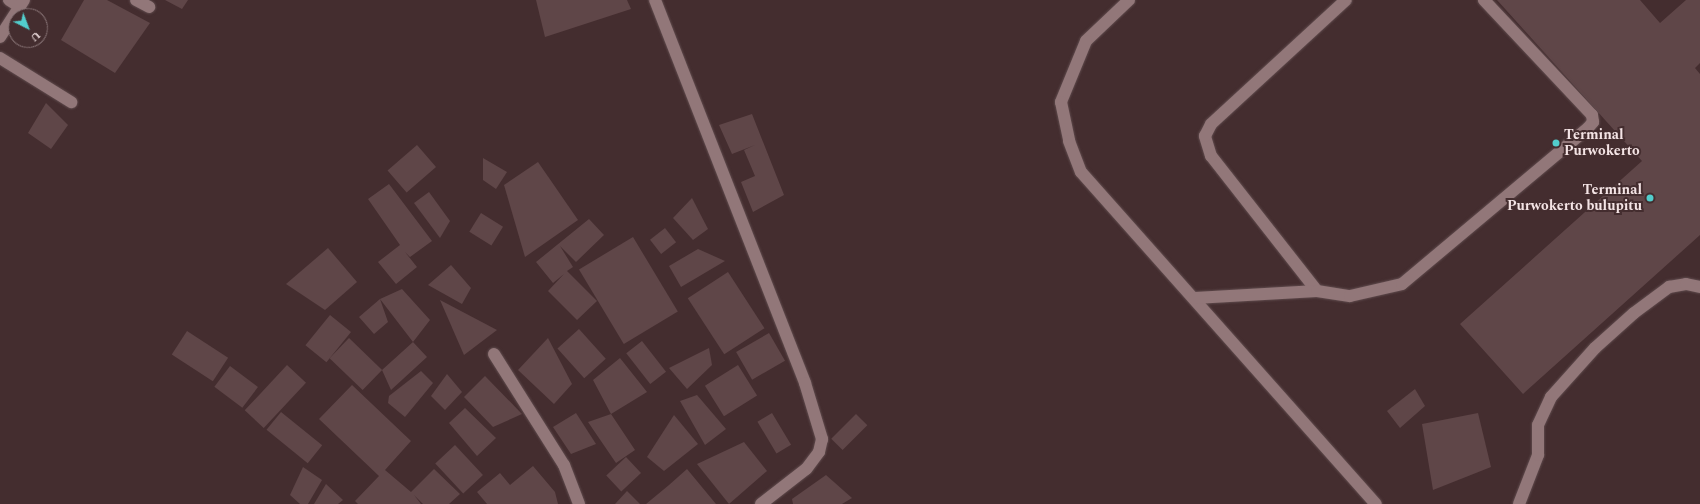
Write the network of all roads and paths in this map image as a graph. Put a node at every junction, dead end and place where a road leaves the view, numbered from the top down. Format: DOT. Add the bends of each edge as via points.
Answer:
graph roads {
  1 [pos="9,0"];
  2 [pos="136,0"];
  3 [pos="655,0"];
  4 [pos="1128,0"];
  5 [pos="1346,0"];
  6 [pos="1484,0"];
  7 [pos="22,3"];
  8 [pos="149,7"];
  9 [pos="0,37"];
  10 [pos="0,58"];
  11 [pos="71,102"];
  12 [pos="1700,287"];
  13 [pos="1317,291"];
  14 [pos="1194,298"];
  15 [pos="494,354"];
  16 [pos="579,504"];
  17 [pos="761,504"];
  18 [pos="1376,504"];
  19 [pos="1519,504"];
  1 -- 7 [label="street"];
  2 -- 8 [label="street"];
  3 -- 17 [label="street" via="806,383 822,439 819,452 806,469"];
  4 -- 14 [label="street" via="1086,41 1073,69 1061,102 1069,141 1082,172"];
  5 -- 13 [label="street" via="1211,124 1205,136 1211,156"];
  6 -- 13 [label="street" via="1592,115 1593,122 1402,284 1350,296"];
  7 -- 9 [label="street"];
  10 -- 11 [label="street"];
  12 -- 19 [label="street" via="1686,284 1669,287 1634,313 1595,348 1552,397 1538,425 1538,455"];
  13 -- 14 [label="street"];
  14 -- 18 [label="street"];
  15 -- 16 [label="street" via="564,466"];
}
